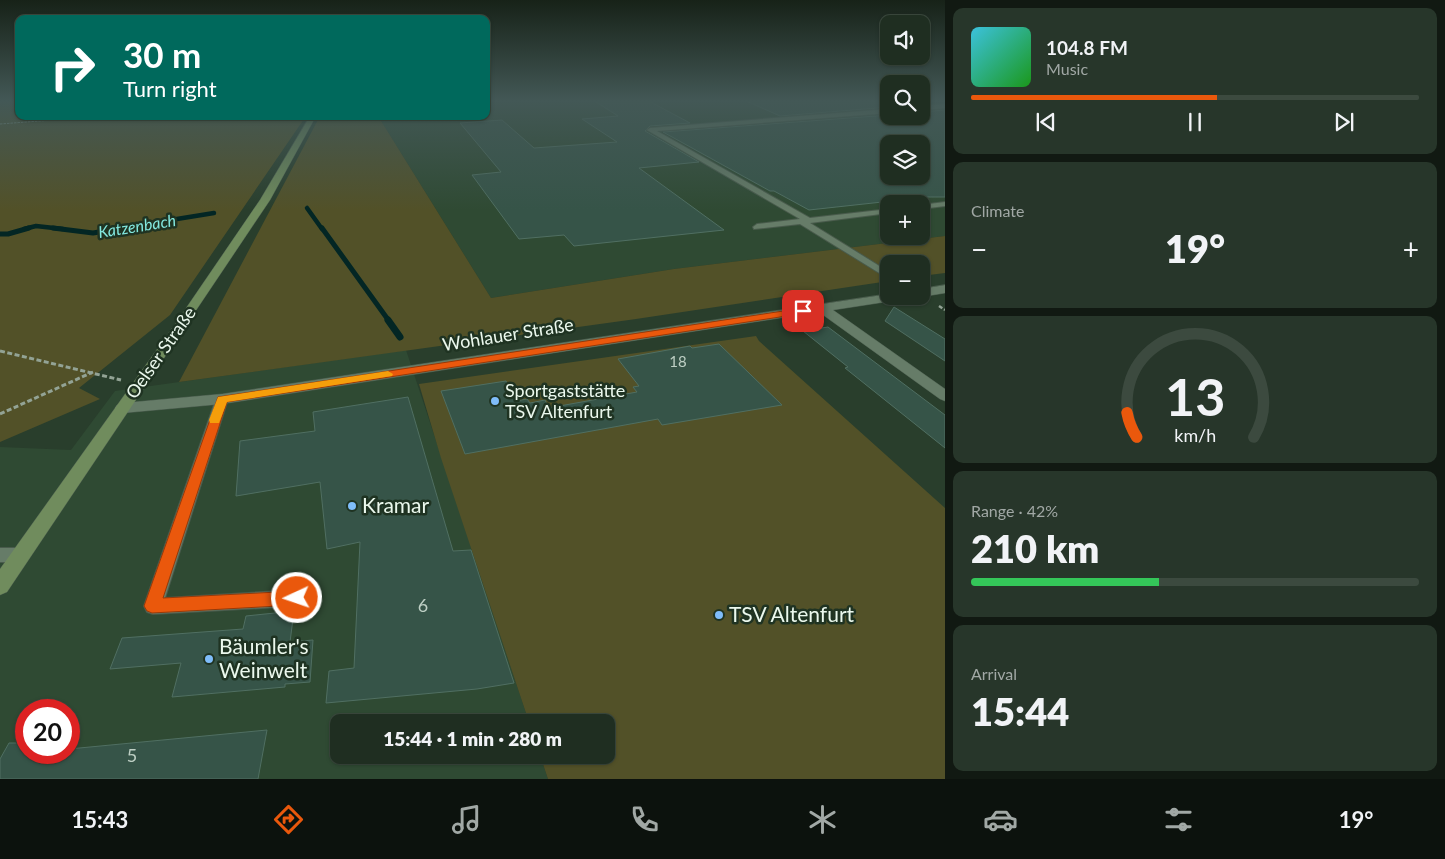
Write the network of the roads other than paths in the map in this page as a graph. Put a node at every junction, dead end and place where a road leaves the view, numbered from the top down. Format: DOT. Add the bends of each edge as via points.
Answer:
graph roads {
  1 [pos="301,136"];
  2 [pos="661,136"];
  3 [pos="945,204"];
  4 [pos="930,206"];
  5 [pos="880,212"];
  6 [pos="806,221"];
  7 [pos="757,227"];
  8 [pos="880,270"];
  9 [pos="945,289"];
  10 [pos="930,292"];
  11 [pos="880,299"];
  12 [pos="822,308"];
  13 [pos="945,396"];
  14 [pos="222,399"];
  15 [pos="123,408"];
  16 [pos="0,555"];
  17 [pos="21,555"];
  18 [pos="0,586"];
  19 [pos="297,598"];
  1 -- 15 [label="main road, Oelser Straße" via="265,200"];
  2 -- 6 [label="lane"];
  3 -- 4 [label="lane"];
  5 -- 6 [label="lane"];
  6 -- 7 [label="lane"];
  6 -- 8 [label="lane"];
  9 -- 10 [label="street"];
  11 -- 12 [label="street, Wohlauer Straße"];
  12 -- 13 [label="street"];
  12 -- 14 [label="street, Wohlauer Straße"];
  14 -- 15 [label="street, Wohlauer Straße"];
  14 -- 19 [label="lane" via="152,606"];
  15 -- 17 [label="main road, Oelser Straße"];
  16 -- 17 [label="lane"];
  17 -- 18 [label="main road, Oelser Straße"];
}
